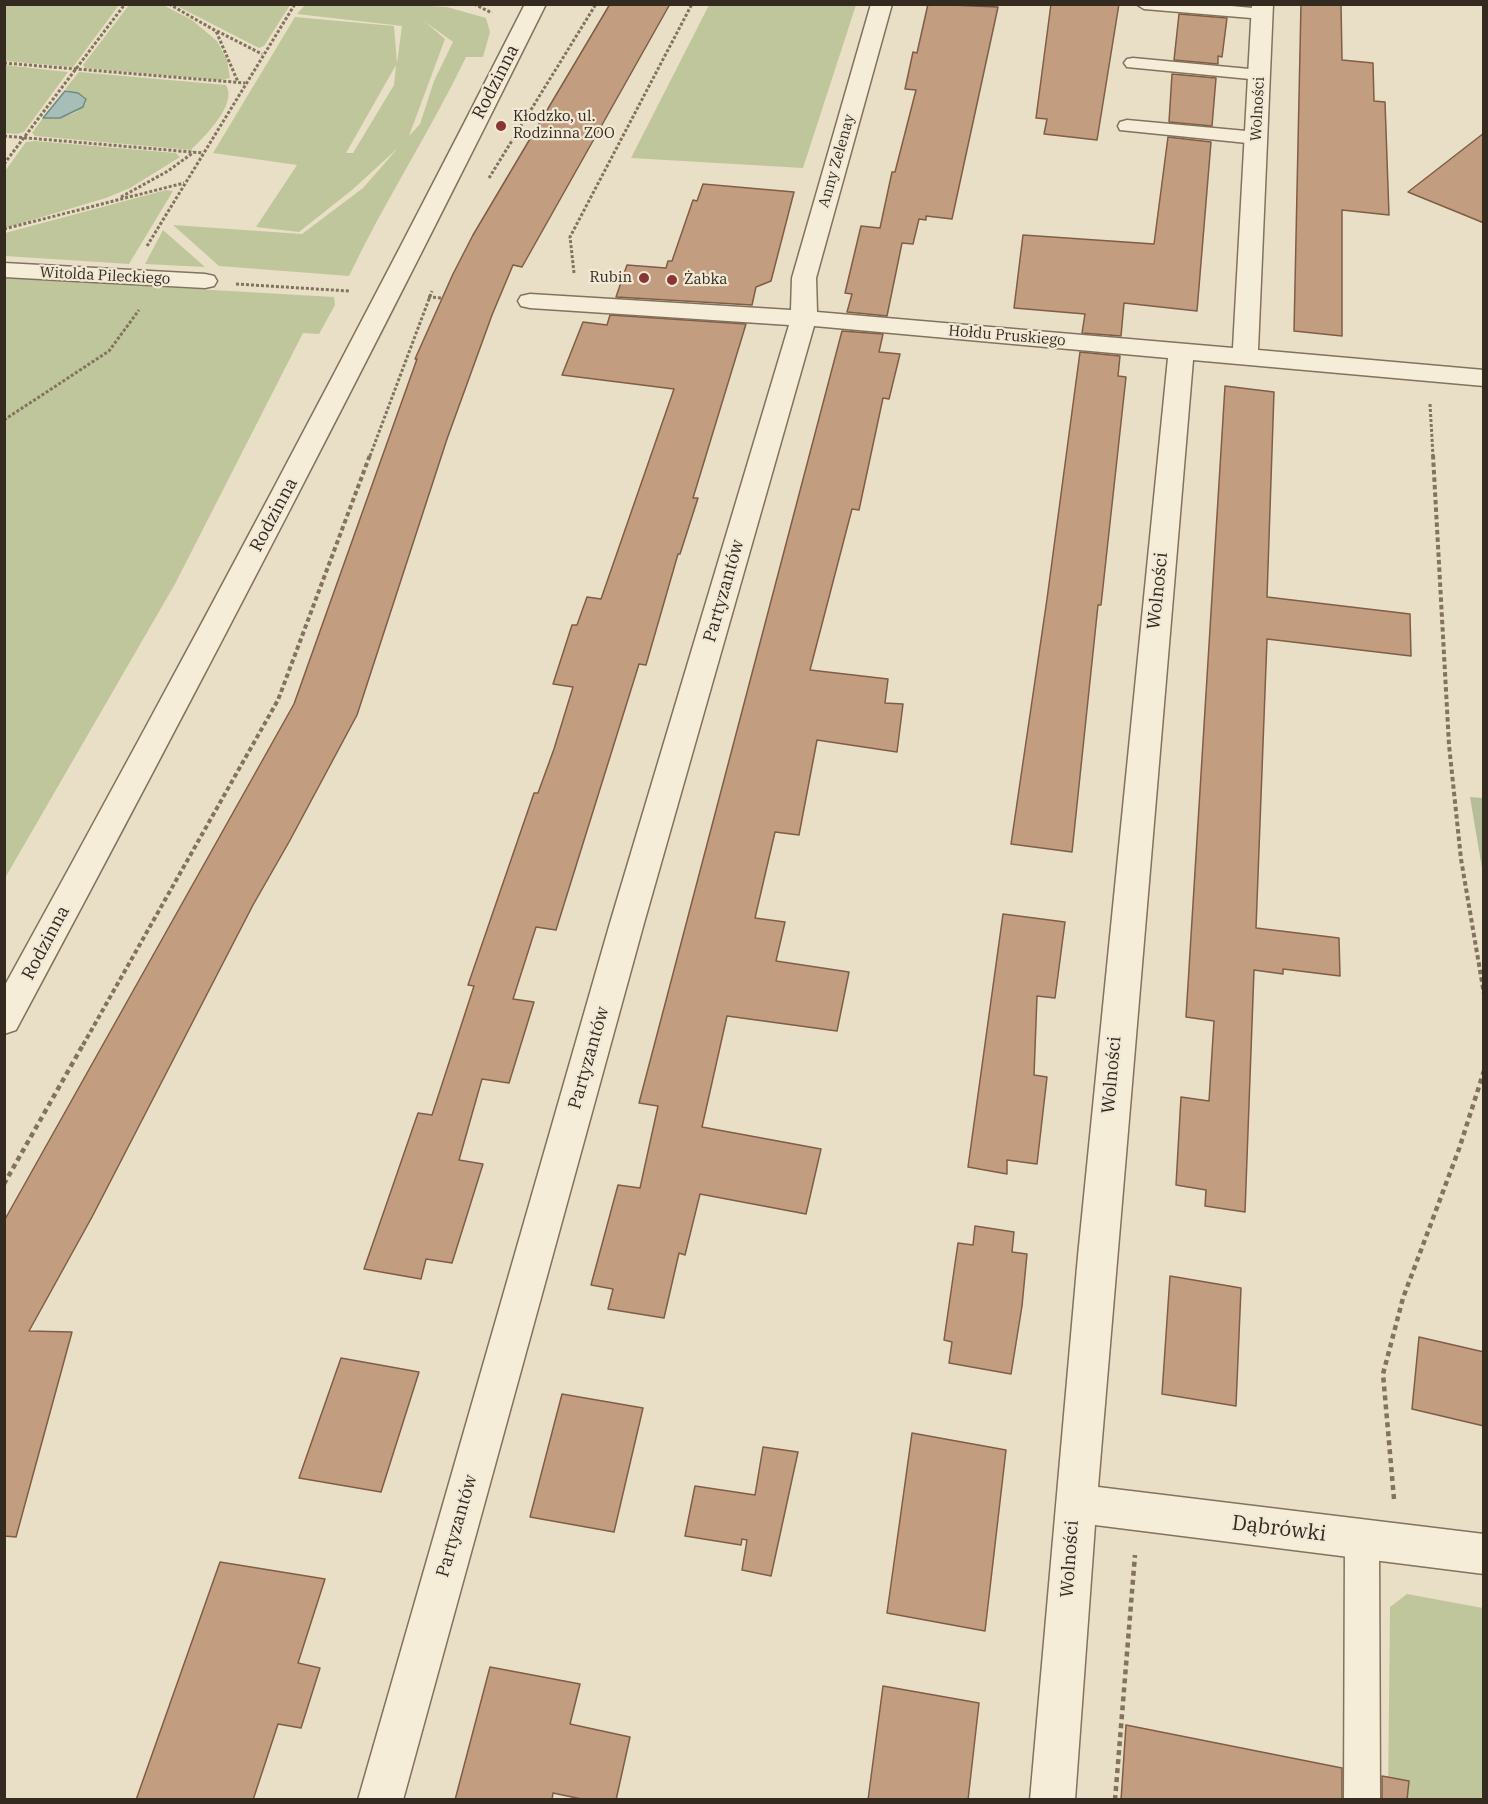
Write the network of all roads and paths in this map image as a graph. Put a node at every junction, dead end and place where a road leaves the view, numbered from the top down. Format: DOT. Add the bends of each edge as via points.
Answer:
graph roads {
  1 [pos="125,4"];
  2 [pos="169,4"];
  3 [pos="295,4"];
  4 [pos="536,4"];
  5 [pos="596,4"];
  6 [pos="692,4"];
  7 [pos="882,4"];
  8 [pos="1144,4"];
  9 [pos="1263,9"];
  10 [pos="216,31"];
  11 [pos="262,54"];
  12 [pos="4,63"];
  13 [pos="1133,63"];
  14 [pos="76,69"];
  15 [pos="1260,75"];
  16 [pos="238,82"];
  17 [pos="245,83"];
  18 [pos="1127,126"];
  19 [pos="4,136"];
  20 [pos="25,138"];
  21 [pos="1257,138"];
  22 [pos="194,152"];
  23 [pos="203,153"];
  24 [pos="4,164"];
  25 [pos="488,180"];
  26 [pos="185,183"];
  27 [pos="113,201"];
  28 [pos="4,229"];
  29 [pos="4,270"];
  30 [pos="128,277"];
  31 [pos="193,281"];
  32 [pos="434,287"];
  33 [pos="390,294"];
  34 [pos="530,301"];
  35 [pos="577,304"];
  36 [pos="804,318"];
  37 [pos="1181,351"];
  38 [pos="1245,357"];
  39 [pos="1428,373"];
  40 [pos="1484,378"];
  41 [pos="4,420"];
  42 [pos="1484,994"];
  43 [pos="4,1020"];
  44 [pos="1484,1071"];
  45 [pos="4,1184"];
  46 [pos="1075,1503"];
  47 [pos="1380,1542"];
  48 [pos="1135,1550"];
  49 [pos="1484,1554"];
  50 [pos="380,1800"];
  51 [pos="1052,1800"];
  52 [pos="1115,1800"];
  53 [pos="1362,1800"];
  1 -- 14 [label="path"];
  2 -- 10 [label="path"];
  3 -- 11 [label="path"];
  4 -- 33 [label="street, Rodzinna"];
  5 -- 25 [label="path"];
  6 -- 35 [label="path" via="570,237"];
  7 -- 36 [label="street, Anny Zelenay" via="804,278"];
  8 -- 9 [label="lane"];
  9 -- 15 [label="street, Wolności"];
  10 -- 11 [label="path"];
  10 -- 16 [label="path"];
  11 -- 17 [label="path"];
  12 -- 14 [label="path"];
  13 -- 15 [label="lane"];
  14 -- 16 [label="path"];
  14 -- 20 [label="path"];
  15 -- 21 [label="street, Wolności"];
  16 -- 17 [label="path"];
  17 -- 23 [label="path"];
  18 -- 21 [label="lane"];
  19 -- 20 [label="path"];
  20 -- 22 [label="path"];
  20 -- 24 [label="path"];
  21 -- 38 [label="street, Wolności"];
  22 -- 23 [label="path"];
  22 -- 27 [label="path"];
  23 -- 26 [label="path"];
  26 -- 27 [label="path"];
  26 -- 30 [label="path"];
  27 -- 28 [label="path"];
  29 -- 30 [label="street, Witolda Pileckiego"];
  30 -- 31 [label="street, Witolda Pileckiego"];
  31 -- 33 [label="path"];
  31 -- 41 [label="path" via="142,305 109,351"];
  32 -- 45 [label="path" via="278,700"];
  33 -- 43 [label="street, Rodzinna"];
  34 -- 35 [label="street, Hołdu Pruskiego"];
  35 -- 36 [label="street, Hołdu Pruskiego"];
  36 -- 37 [label="street, Hołdu Pruskiego"];
  36 -- 50 [label="street, Partyzantów" via="627,923"];
  37 -- 38 [label="street, Hołdu Pruskiego"];
  37 -- 46 [label="street, Wolności"];
  38 -- 39 [label="street, Hołdu Pruskiego"];
  39 -- 40 [label="street, Hołdu Pruskiego"];
  39 -- 42 [label="path" via="1449,745 1461,859"];
  44 -- 47 [label="path" via="1403,1298 1383,1374"];
  46 -- 47 [label="street, Dąbrówki"];
  46 -- 51 [label="street, Wolności"];
  47 -- 49 [label="street, Dąbrówki"];
  47 -- 53 [label="lane"];
  48 -- 52 [label="path"];
}
